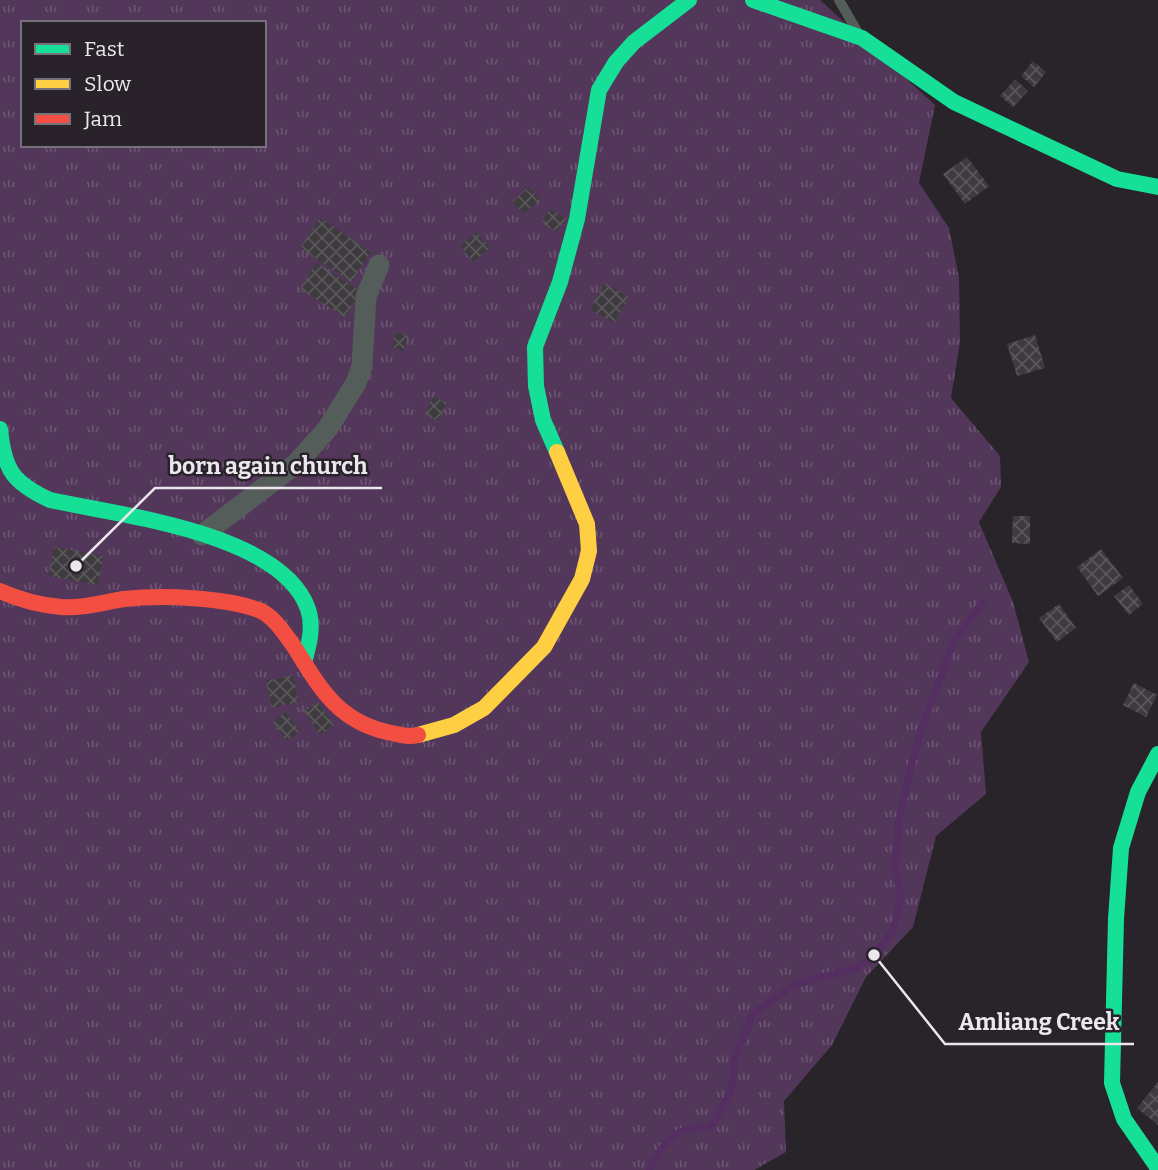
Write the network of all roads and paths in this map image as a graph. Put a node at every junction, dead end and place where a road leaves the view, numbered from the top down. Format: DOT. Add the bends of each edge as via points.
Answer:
graph roads {
  1 [pos="689,0"];
  2 [pos="753,0"];
  3 [pos="839,0"];
  4 [pos="862,38"];
  5 [pos="1158,187"];
  6 [pos="379,265"];
  7 [pos="0,429"];
  8 [pos="202,535"];
  9 [pos="0,591"];
  10 [pos="304,662"];
  11 [pos="1158,754"];
  12 [pos="1158,1168"];
  1 -- 10 [label="street" via="634,42 598,90 577,219 535,348 543,420 587,524 589,551 582,579 544,647 484,708 454,725 410,737 354,718 326,697"];
  2 -- 4 [label="street"];
  3 -- 4 [label="lane"];
  4 -- 5 [label="street" via="954,102 1117,179"];
  6 -- 8 [label="street" via="366,297 362,366 328,428 297,463"];
  7 -- 8 [label="street" via="5,464 34,493"];
  8 -- 10 [label="street" via="246,549 291,581 303,598 311,623"];
  9 -- 10 [label="street" via="22,601 64,608 171,597 240,605 263,612 280,626"];
  11 -- 12 [label="street" via="1138,792 1121,848 1112,1083 1124,1120"];
}
